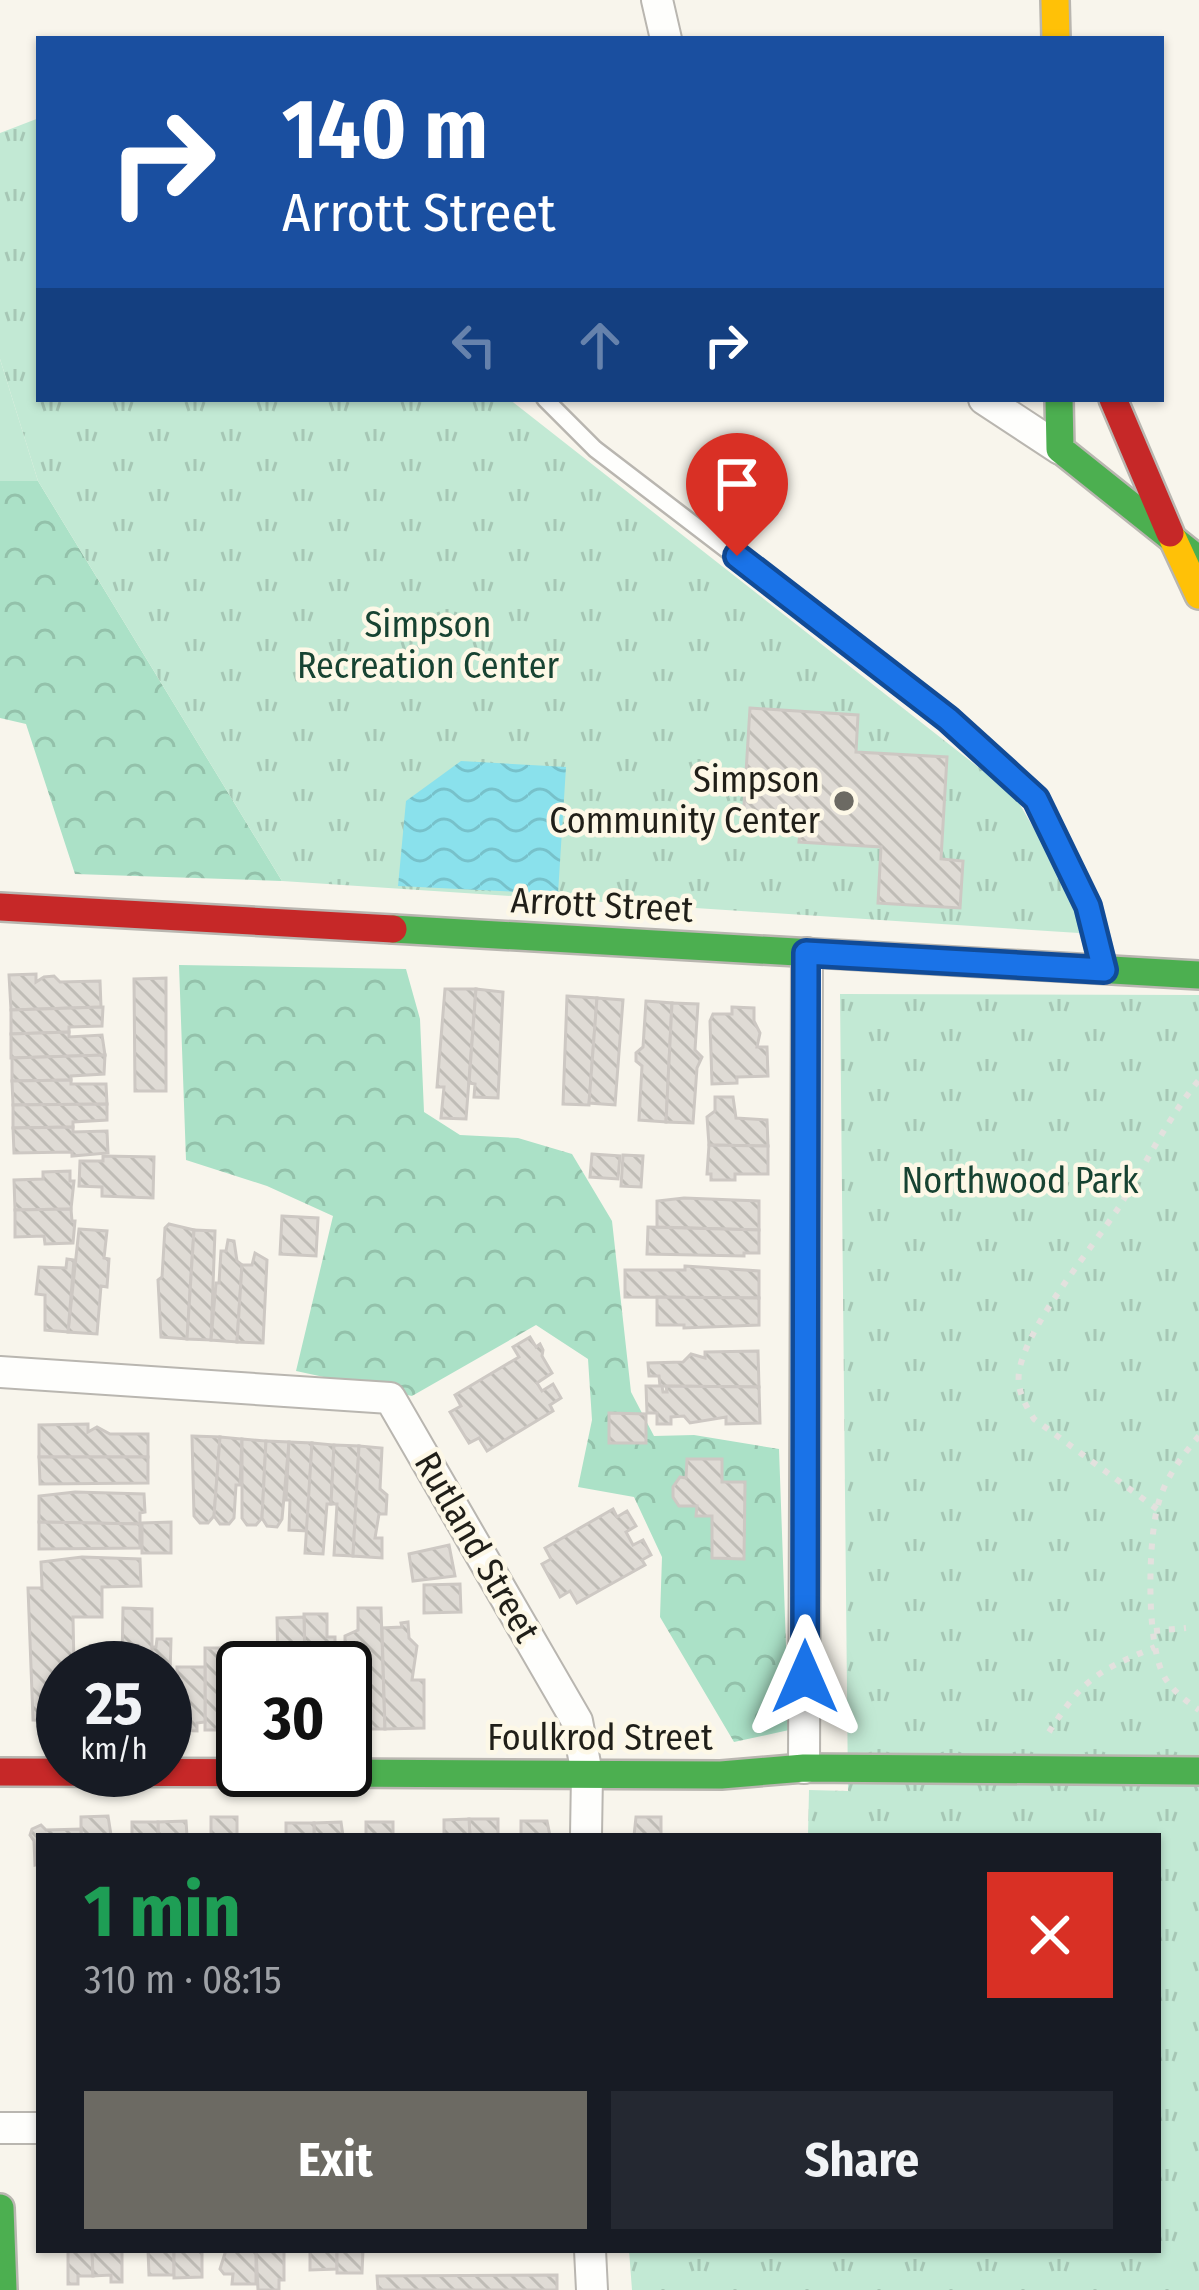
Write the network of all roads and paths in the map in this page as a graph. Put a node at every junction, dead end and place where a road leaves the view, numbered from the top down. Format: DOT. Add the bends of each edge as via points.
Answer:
graph roads {
  1 [pos="657,0"];
  2 [pos="1055,0"];
  3 [pos="665,36"];
  4 [pos="1056,36"];
  5 [pos="548,402"];
  6 [pos="989,402"];
  7 [pos="1059,402"];
  8 [pos="1115,402"];
  9 [pos="1060,449"];
  10 [pos="1173,539"];
  11 [pos="1199,560"];
  12 [pos="1199,595"];
  13 [pos="0,907"];
  14 [pos="806,953"];
  15 [pos="1104,970"];
  16 [pos="1199,975"];
  17 [pos="1199,1080"];
  18 [pos="0,1372"];
  19 [pos="1199,1436"];
  20 [pos="1157,1509"];
  21 [pos="1186,1628"];
  22 [pos="1154,1631"];
  23 [pos="1155,1647"];
  24 [pos="1199,1710"];
  25 [pos="804,1768"];
  26 [pos="1031,1770"];
  27 [pos="1199,1771"];
  28 [pos="0,1772"];
  29 [pos="587,1774"];
  30 [pos="586,1833"];
  31 [pos="0,2128"];
  32 [pos="36,2128"];
  33 [pos="0,2208"];
  34 [pos="590,2253"];
  35 [pos="3,2290"];
  36 [pos="592,2290"];
  1 -- 3 [label="street"];
  2 -- 4 [label="street"];
  5 -- 15 [label="lane" via="596,449 948,719 1036,799 1088,906"];
  6 -- 9 [label="street"];
  7 -- 9 [label="street"];
  8 -- 10 [label="street"];
  9 -- 10 [label="street"];
  10 -- 11 [label="street"];
  10 -- 12 [label="street"];
  13 -- 14 [label="street, Arrott Street"];
  14 -- 15 [label="street, Arrott Street"];
  14 -- 25 [label="street"];
  15 -- 16 [label="street, Arrott Street"];
  17 -- 20 [label="path" via="1039,1327 1018,1380 1034,1419"];
  18 -- 29 [label="street, Rutland Street" via="390,1398 578,1721"];
  19 -- 20 [label="path"];
  20 -- 22 [label="path"];
  21 -- 22 [label="path"];
  22 -- 23 [label="path"];
  23 -- 24 [label="path" via="1163,1676"];
  23 -- 26 [label="path" via="1094,1674 1071,1697"];
  25 -- 26 [label="street, Foulkrod Street"];
  25 -- 29 [label="street, Foulkrod Street"];
  26 -- 27 [label="street, Foulkrod Street"];
  28 -- 29 [label="street, Foulkrod Street"];
  29 -- 30 [label="street, Rutland Street"];
  31 -- 32 [label="street"];
  33 -- 35 [label="street"];
  34 -- 36 [label="street"];
}
